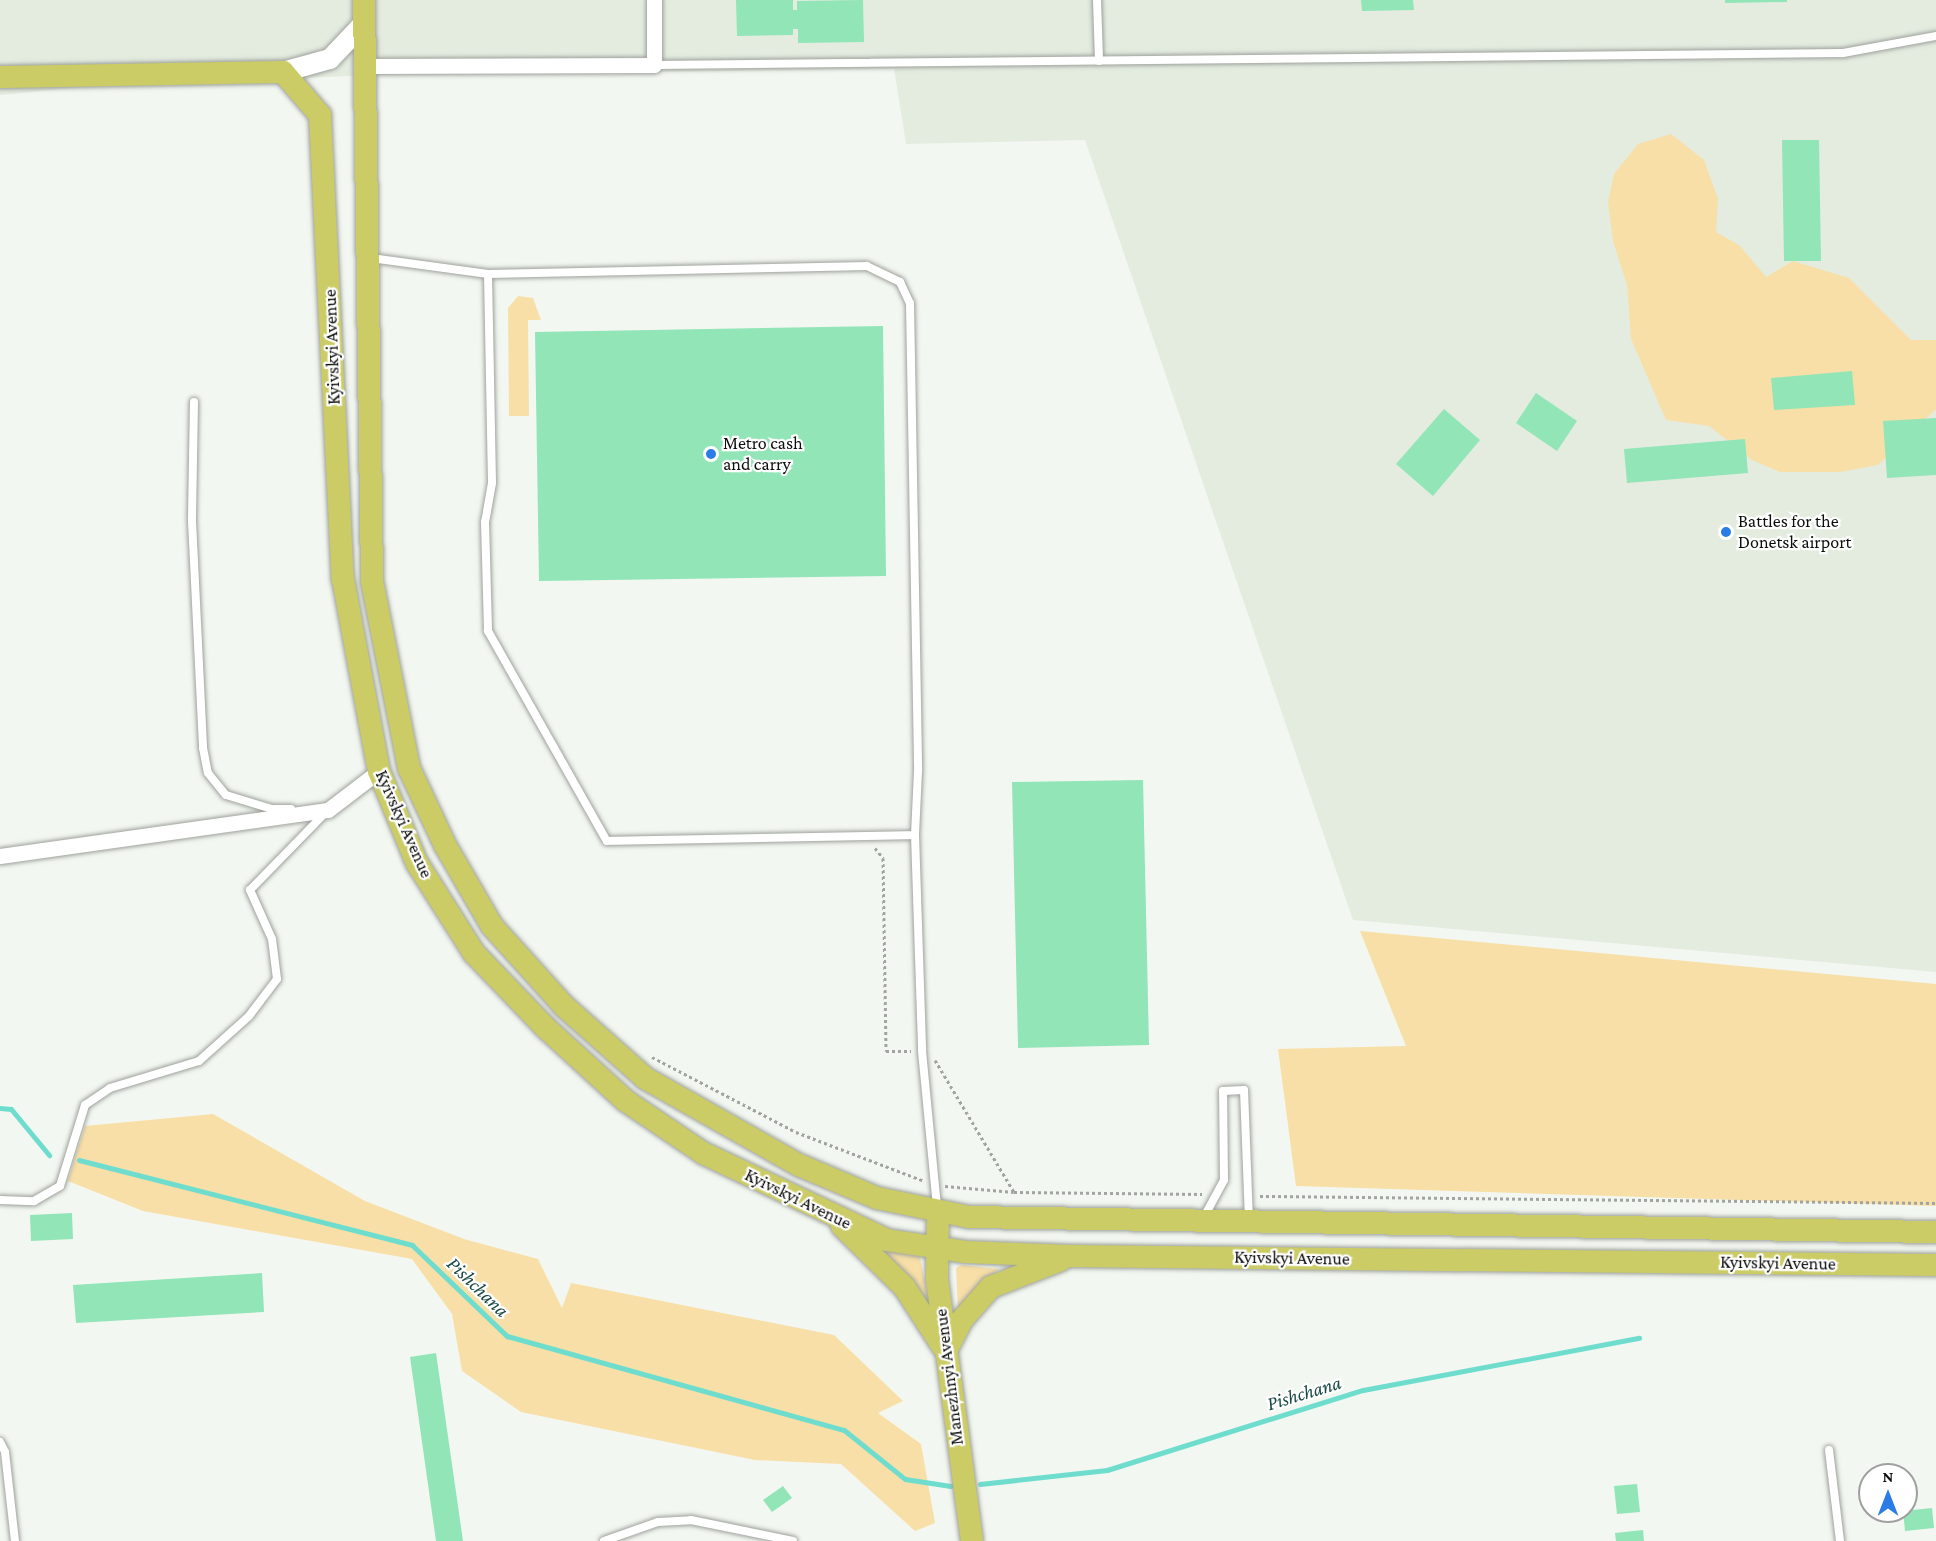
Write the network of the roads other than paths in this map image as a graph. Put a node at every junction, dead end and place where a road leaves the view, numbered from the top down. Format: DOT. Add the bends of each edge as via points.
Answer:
graph roads {
  1 [pos="364,0"];
  2 [pos="654,0"];
  3 [pos="1097,0"];
  4 [pos="364,23"];
  5 [pos="1936,36"];
  6 [pos="1099,61"];
  7 [pos="654,64"];
  8 [pos="366,66"];
  9 [pos="283,72"];
  10 [pos="0,77"];
  11 [pos="369,258"];
  12 [pos="488,274"];
  13 [pos="194,402"];
  14 [pos="379,771"];
  15 [pos="328,810"];
  16 [pos="915,836"];
  17 [pos="0,856"];
  18 [pos="719,1120"];
  19 [pos="703,1153"];
  20 [pos="0,1200"];
  21 [pos="938,1212"];
  22 [pos="832,1216"];
  23 [pos="1202,1221"];
  24 [pos="1249,1221"];
  25 [pos="1936,1232"];
  26 [pos="935,1248"];
  27 [pos="1070,1256"];
  28 [pos="1936,1265"];
  29 [pos="946,1351"];
  30 [pos="0,1442"];
  31 [pos="1829,1450"];
  32 [pos="15,1541"];
  33 [pos="604,1541"];
  34 [pos="793,1541"];
  35 [pos="972,1541"];
  36 [pos="1840,1541"];
  1 -- 4 [label="main road, Kyivskyi Avenue"];
  2 -- 7 [label="street"];
  3 -- 6 [label="lane"];
  4 -- 8 [label="main road, Kyivskyi Avenue"];
  4 -- 9 [label="main road" via="330,59"];
  5 -- 6 [label="lane" via="1843,53"];
  6 -- 7 [label="lane"];
  7 -- 8 [label="street"];
  8 -- 11 [label="main road, Kyivskyi Avenue"];
  9 -- 10 [label="main road"];
  9 -- 14 [label="main road, Kyivskyi Avenue" via="320,114 343,579"];
  11 -- 12 [label="lane"];
  11 -- 18 [label="main road, Kyivskyi Avenue" via="372,581 409,768 445,845 492,926 564,1006 638,1072"];
  12 -- 16 [label="lane" via="492,483 485,522 488,631 607,841"];
  12 -- 16 [label="lane" via="867,266 900,282 910,303 918,771"];
  13 -- 15 [label="lane" via="192,521 203,748 208,773 226,795 272,808"];
  14 -- 15 [label="street"];
  14 -- 19 [label="main road, Kyivskyi Avenue" via="417,863 474,953 546,1028 626,1101"];
  15 -- 17 [label="street"];
  15 -- 20 [label="lane" via="250,890 272,939 277,979 249,1016 199,1061 110,1088 85,1105 60,1186 34,1201"];
  16 -- 21 [label="lane" via="922,1051"];
  18 -- 19 [label="main road"];
  18 -- 21 [label="main road, Kyivskyi Avenue" via="808,1169 878,1198"];
  19 -- 22 [label="main road, Kyivskyi Avenue"];
  21 -- 23 [label="main road, Kyivskyi Avenue" via="987,1218"];
  21 -- 26 [label="main road, Manezhnyi Avenue"];
  22 -- 26 [label="main road, Kyivskyi Avenue" via="887,1240"];
  22 -- 29 [label="main road" via="905,1288"];
  23 -- 24 [label="main road, Kyivskyi Avenue"];
  23 -- 24 [label="lane" via="1224,1180 1223,1091 1244,1090"];
  24 -- 25 [label="main road, Kyivskyi Avenue"];
  26 -- 27 [label="main road, Kyivskyi Avenue"];
  26 -- 29 [label="main road, Manezhnyi Avenue"];
  27 -- 28 [label="main road, Kyivskyi Avenue"];
  27 -- 29 [label="main road" via="991,1287 961,1321"];
  29 -- 35 [label="main road, Manezhnyi Avenue"];
  30 -- 32 [label="lane" via="5,1452"];
  31 -- 36 [label="lane"];
  33 -- 34 [label="lane" via="658,1522 691,1520"];
}
